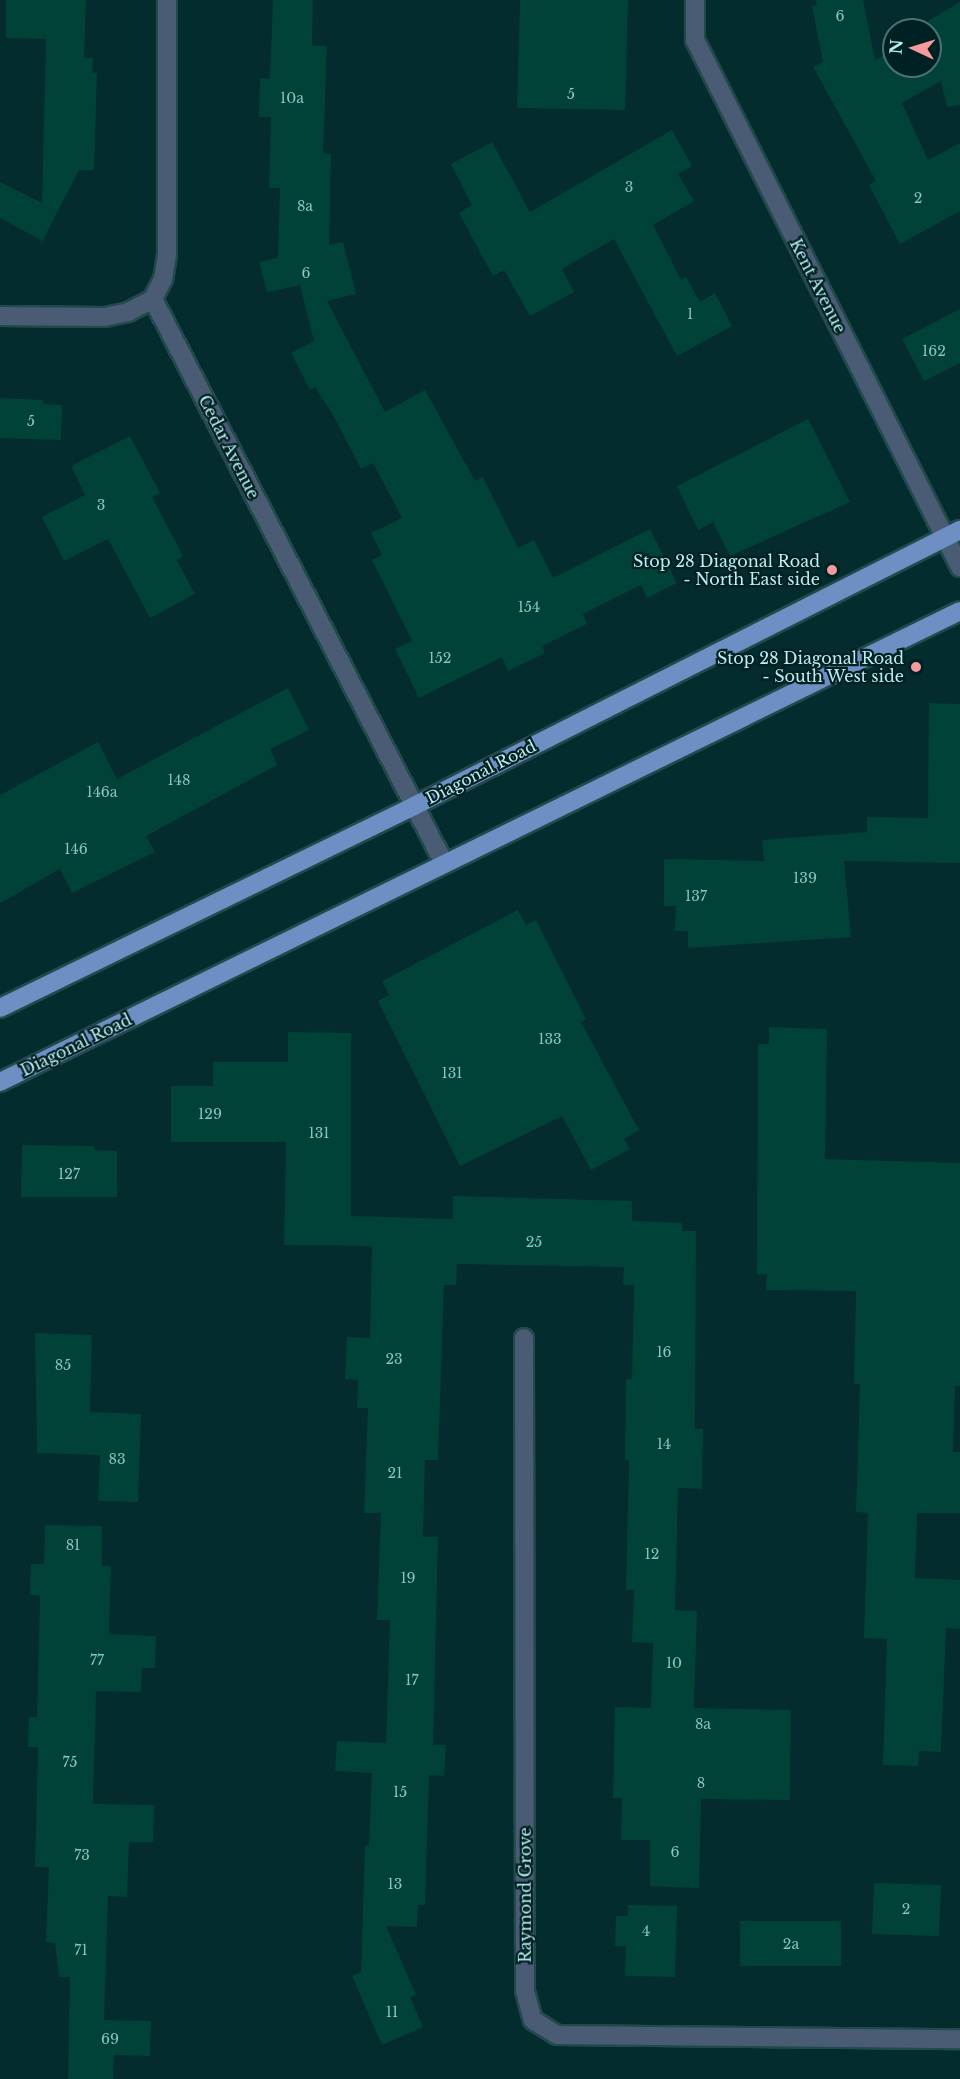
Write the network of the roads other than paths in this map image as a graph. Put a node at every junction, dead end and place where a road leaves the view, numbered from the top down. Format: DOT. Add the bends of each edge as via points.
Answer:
graph roads {
  1 [pos="167,0"];
  2 [pos="695,0"];
  3 [pos="153,299"];
  4 [pos="0,316"];
  5 [pos="952,534"];
  6 [pos="960,567"];
  7 [pos="960,611"];
  8 [pos="414,806"];
  9 [pos="444,863"];
  10 [pos="0,1008"];
  11 [pos="0,1082"];
  12 [pos="524,1338"];
  13 [pos="960,2039"];
  1 -- 3 [label="street" via="167,255 163,279"];
  2 -- 5 [label="street, Kent Avenue" via="695,40"];
  3 -- 4 [label="street" via="128,312 105,317"];
  3 -- 8 [label="street, Cedar Avenue"];
  5 -- 6 [label="street, Kent Avenue"];
  5 -- 8 [label="main road, Diagonal Road"];
  7 -- 9 [label="main road, Diagonal Road"];
  8 -- 9 [label="street, Cedar Avenue"];
  8 -- 10 [label="main road, Diagonal Road"];
  9 -- 11 [label="main road, Diagonal Road"];
  12 -- 13 [label="street, Raymond Grove" via="525,1991 533,2020 557,2035"];
}
